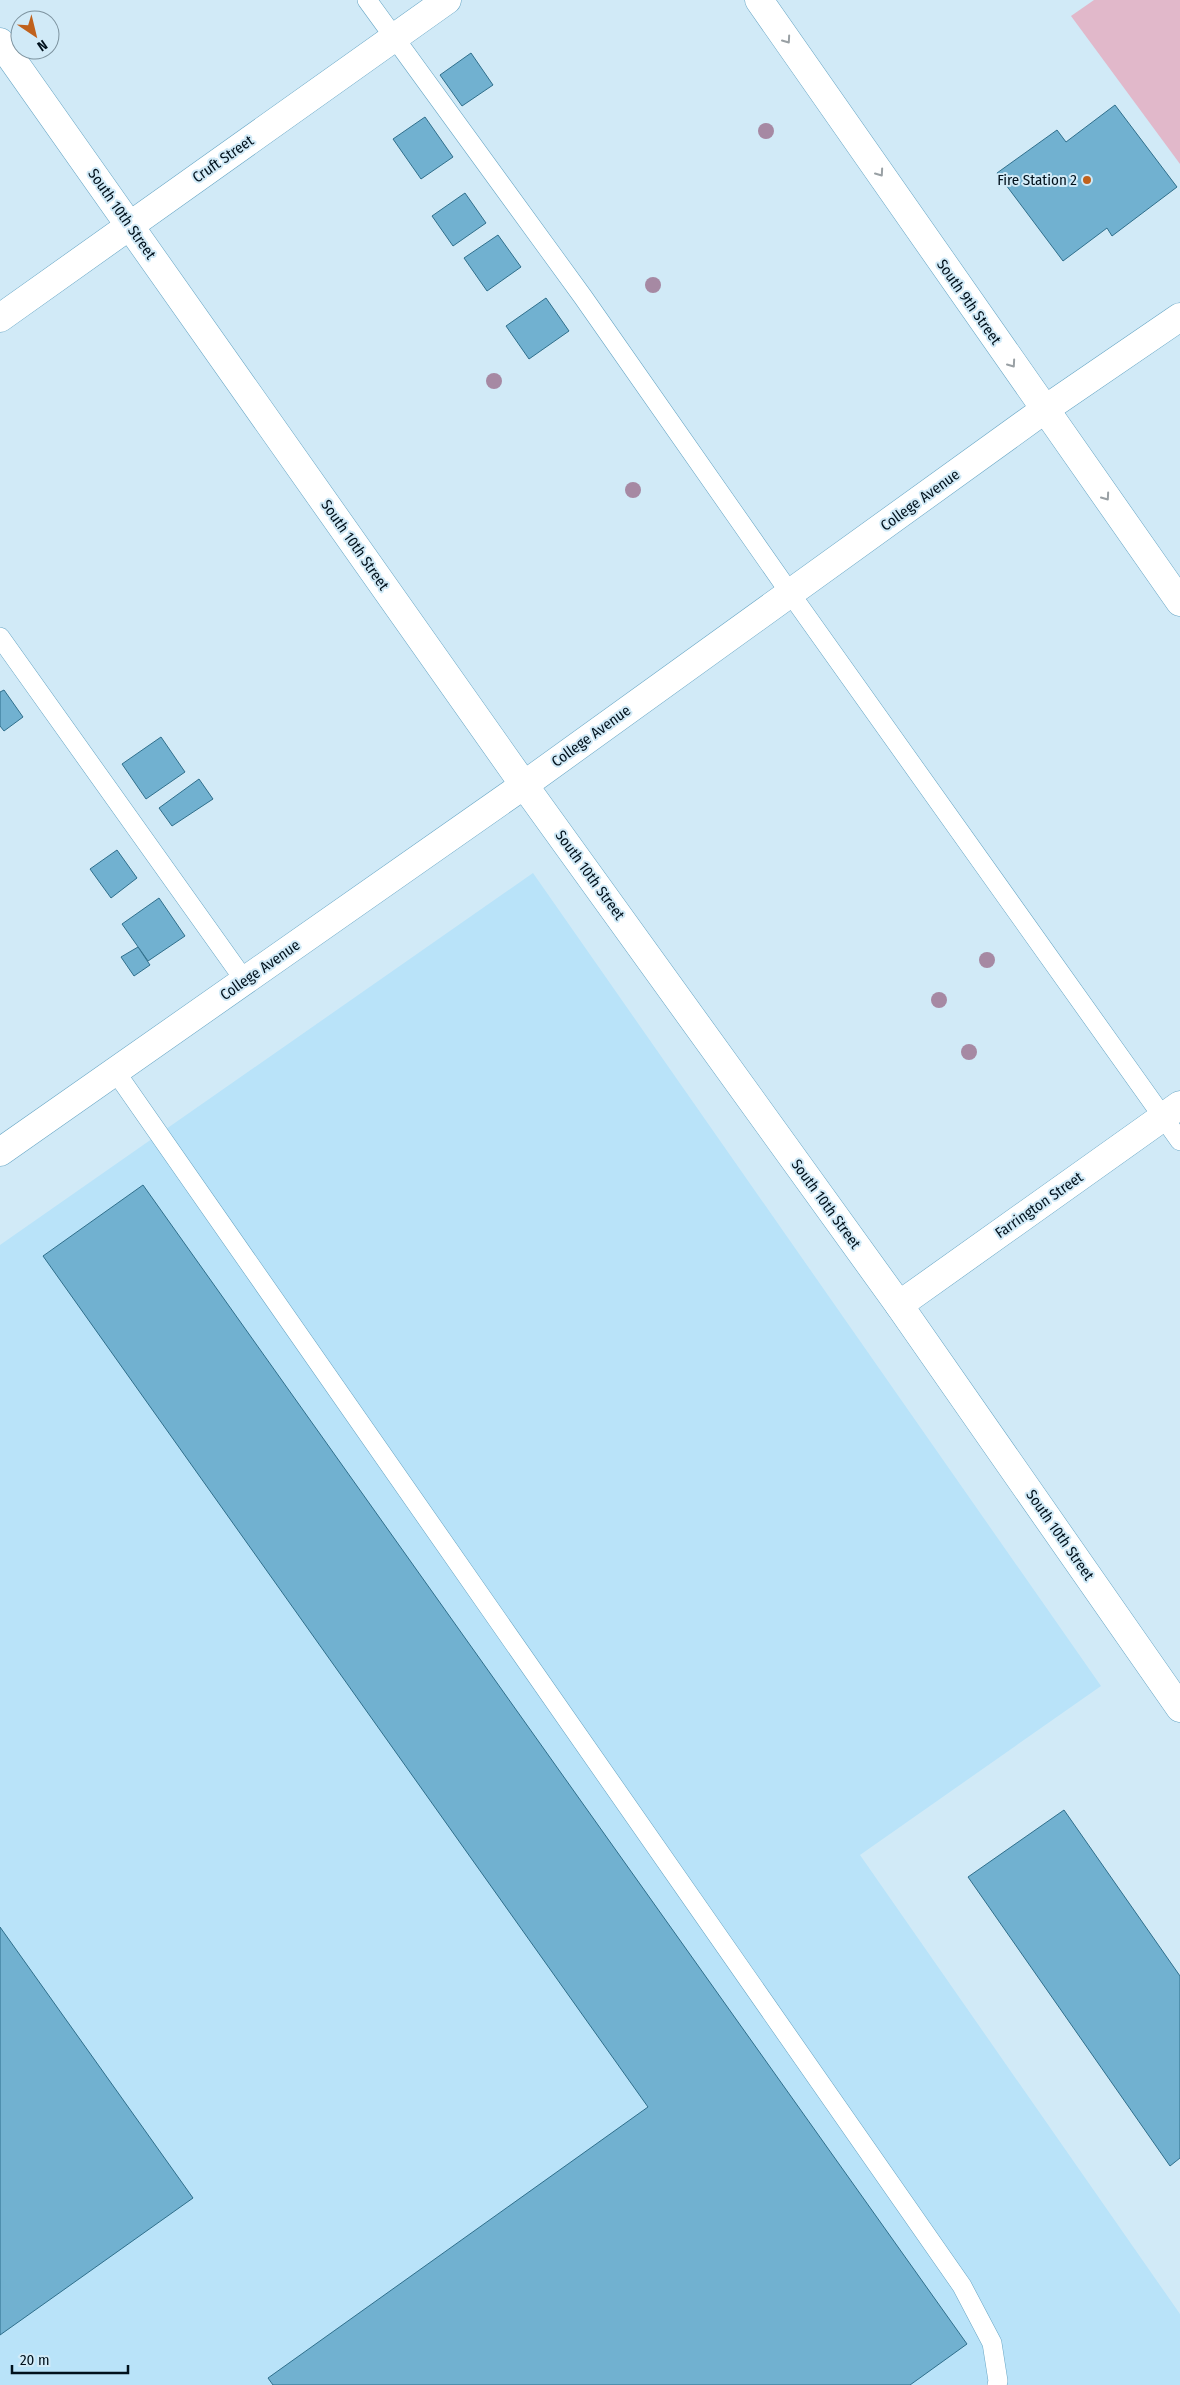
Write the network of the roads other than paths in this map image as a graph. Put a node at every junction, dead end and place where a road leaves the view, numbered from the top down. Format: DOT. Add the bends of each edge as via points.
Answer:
graph roads {
  1 [pos="367,0"];
  2 [pos="447,0"];
  3 [pos="759,0"];
  4 [pos="394,38"];
  5 [pos="0,42"];
  6 [pos="130,225"];
  7 [pos="1180,317"];
  8 [pos="0,318"];
  9 [pos="1044,410"];
  10 [pos="790,593"];
  11 [pos="1180,602"];
  12 [pos="0,637"];
  13 [pos="524,785"];
  14 [pos="245,981"];
  15 [pos="115,1071"];
  16 [pos="1172,1111"];
  17 [pos="1180,1141"];
  18 [pos="0,1152"];
  19 [pos="899,1305"];
  20 [pos="1180,1708"];
  21 [pos="997,2385"];
  1 -- 4 [label="lane"];
  2 -- 4 [label="street, Cruft Street"];
  3 -- 9 [label="street, South 9th Street, one-way"];
  4 -- 6 [label="street, Cruft Street"];
  4 -- 10 [label="lane" via="583,297"];
  5 -- 6 [label="street, South 10th Street"];
  6 -- 8 [label="street, Cruft Street"];
  6 -- 13 [label="street, South 10th Street"];
  7 -- 9 [label="street, College Avenue"];
  9 -- 10 [label="street, College Avenue"];
  9 -- 11 [label="street, South 9th Street, one-way"];
  10 -- 13 [label="street, College Avenue"];
  10 -- 16 [label="lane"];
  12 -- 14 [label="lane"];
  13 -- 14 [label="street, College Avenue"];
  13 -- 19 [label="street, South 10th Street"];
  14 -- 15 [label="street, College Avenue"];
  15 -- 18 [label="street, College Avenue"];
  15 -- 21 [label="lane" via="962,2286 992,2343"];
  16 -- 17 [label="lane"];
  16 -- 19 [label="street, Farrington Street"];
  19 -- 20 [label="street, South 10th Street"];
}
